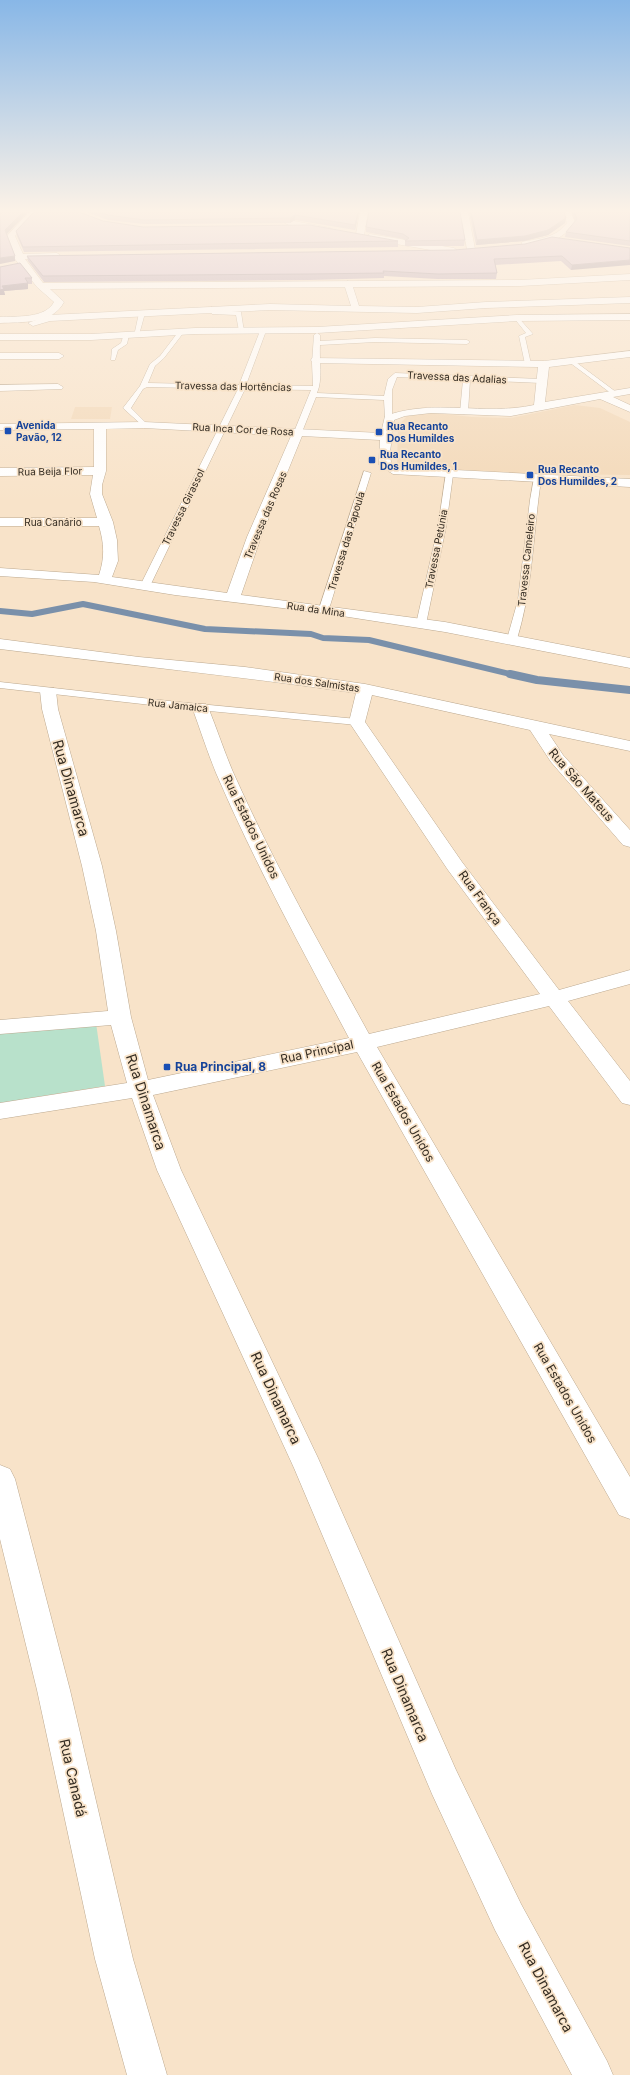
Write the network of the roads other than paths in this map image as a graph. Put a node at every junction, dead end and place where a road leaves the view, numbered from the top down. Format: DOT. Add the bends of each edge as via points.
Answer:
graph roads {
  1 [pos="57,309"];
  2 [pos="188,309"];
  3 [pos="195,309"];
  4 [pos="217,309"];
  5 [pos="277,309"];
  6 [pos="334,309"];
  7 [pos="386,309"];
  8 [pos="428,309"];
  9 [pos="142,313"];
  10 [pos="89,315"];
  11 [pos="630,317"];
  12 [pos="517,318"];
  13 [pos="36,319"];
  14 [pos="315,319"];
  15 [pos="0,320"];
  16 [pos="242,331"];
  17 [pos="263,331"];
  18 [pos="181,332"];
  19 [pos="131,335"];
  20 [pos="0,337"];
  21 [pos="27,337"];
  22 [pos="467,342"];
  23 [pos="316,343"];
  24 [pos="630,354"];
  25 [pos="0,356"];
  26 [pos="59,356"];
  27 [pos="113,358"];
  28 [pos="316,360"];
  29 [pos="571,361"];
  30 [pos="528,364"];
  31 [pos="544,364"];
  32 [pos="467,377"];
  33 [pos="541,381"];
  34 [pos="147,385"];
  35 [pos="58,387"];
  36 [pos="242,387"];
  37 [pos="0,388"];
  38 [pos="314,392"];
  39 [pos="630,392"];
  40 [pos="614,394"];
  41 [pos="601,395"];
  42 [pos="388,398"];
  43 [pos="539,407"];
  44 [pos="630,409"];
  45 [pos="464,412"];
  46 [pos="389,418"];
  47 [pos="100,425"];
  48 [pos="144,425"];
  49 [pos="0,427"];
  50 [pos="221,428"];
  51 [pos="298,432"];
  52 [pos="386,437"];
  53 [pos="100,471"];
  54 [pos="0,472"];
  55 [pos="367,473"];
  56 [pos="449,475"];
  57 [pos="537,480"];
  58 [pos="630,483"];
  59 [pos="0,522"];
  60 [pos="106,522"];
  61 [pos="0,572"];
  62 [pos="104,580"];
  63 [pos="145,586"];
  64 [pos="233,598"];
  65 [pos="324,610"];
  66 [pos="421,624"];
  67 [pos="512,639"];
  68 [pos="0,644"];
  69 [pos="630,663"];
  70 [pos="0,685"];
  71 [pos="365,689"];
  72 [pos="48,691"];
  73 [pos="200,707"];
  74 [pos="357,722"];
  75 [pos="537,726"];
  76 [pos="630,746"];
  77 [pos="630,840"];
  78 [pos="630,977"];
  79 [pos="554,998"];
  80 [pos="120,1017"];
  81 [pos="0,1027"];
  82 [pos="362,1042"];
  83 [pos="140,1090"];
  84 [pos="630,1097"];
  85 [pos="0,1111"];
  86 [pos="0,1479"];
  87 [pos="630,1505"];
  88 [pos="147,2075"];
  89 [pos="593,2075"];
  1 -- 13 [label="street"];
  2 -- 10 [label="street"];
  3 -- 9 [label="street"];
  4 -- 16 [label="lane" via="214,312 239,313"];
  5 -- 14 [label="street"];
  6 -- 14 [label="street"];
  7 -- 8 [label="street"];
  9 -- 10 [label="street"];
  9 -- 19 [label="lane"];
  10 -- 13 [label="street"];
  11 -- 12 [label="street"];
  12 -- 14 [label="street"];
  12 -- 30 [label="lane" via="530,334 522,336"];
  13 -- 15 [label="street"];
  13 -- 21 [label="street"];
  14 -- 17 [label="street"];
  14 -- 23 [label="lane"];
  16 -- 17 [label="street"];
  16 -- 18 [label="street"];
  17 -- 36 [label="lane, Travessa Girassol"];
  18 -- 19 [label="street"];
  18 -- 34 [label="lane" via="162,357 152,365"];
  19 -- 21 [label="street"];
  19 -- 27 [label="lane" via="124,344 115,349"];
  20 -- 21 [label="street"];
  22 -- 23 [label="lane" via="375,340"];
  23 -- 28 [label="lane"];
  24 -- 29 [label="street"];
  25 -- 26 [label="street"];
  28 -- 30 [label="street"];
  28 -- 38 [label="lane" via="317,378"];
  29 -- 31 [label="street"];
  29 -- 40 [label="lane"];
  30 -- 31 [label="street"];
  31 -- 33 [label="street"];
  32 -- 33 [label="lane, Travessa das Adalias"];
  32 -- 42 [label="lane, Travessa das Adalias" via="395,375 392,377"];
  32 -- 45 [label="lane"];
  33 -- 43 [label="street"];
  34 -- 36 [label="lane, Travessa das Hortências"];
  34 -- 48 [label="lane" via="126,408"];
  35 -- 37 [label="street"];
  36 -- 38 [label="lane, Travessa das Hortências"];
  36 -- 50 [label="lane, Travessa Girassol"];
  38 -- 42 [label="lane, Travessa das Hortências"];
  38 -- 51 [label="lane"];
  39 -- 40 [label="street"];
  40 -- 41 [label="street"];
  41 -- 43 [label="street"];
  41 -- 44 [label="street"];
  42 -- 46 [label="lane, Travessa das Adalias"];
  43 -- 45 [label="street" via="503,413"];
  45 -- 46 [label="street" via="417,410"];
  46 -- 52 [label="street"];
  47 -- 48 [label="street, Rua Inca Cor de Rosa"];
  47 -- 49 [label="street, Rua Inca Cor de Rosa"];
  47 -- 53 [label="street"];
  48 -- 50 [label="street, Rua Inca Cor de Rosa"];
  50 -- 51 [label="street, Rua Inca Cor de Rosa"];
  50 -- 63 [label="lane, Travessa Girassol"];
  51 -- 52 [label="street, Rua Inca Cor de Rosa"];
  51 -- 64 [label="street, Travessa das Rosas" via="254,537"];
  52 -- 56 [label="street" via="384,457 388,468"];
  53 -- 54 [label="street, Rua Beija Flor"];
  53 -- 60 [label="street" via="96,494"];
  55 -- 65 [label="lane, Travessa das Papoula"];
  56 -- 57 [label="street"];
  56 -- 66 [label="lane, Travessa Petúnia" via="442,527"];
  57 -- 58 [label="street"];
  57 -- 67 [label="lane, Travessa Cameleiro" via="531,511 520,616"];
  59 -- 60 [label="street, Rua Canário"];
  60 -- 62 [label="street" via="111,561"];
  61 -- 62 [label="street, Rua da Mina"];
  62 -- 63 [label="street, Rua da Mina"];
  63 -- 64 [label="street, Rua da Mina"];
  64 -- 65 [label="street, Rua da Mina"];
  65 -- 66 [label="street, Rua da Mina"];
  66 -- 67 [label="street, Rua da Mina"];
  67 -- 69 [label="street, Rua da Mina"];
  68 -- 71 [label="street, Rua dos Salmistas" via="139,662 245,672"];
  70 -- 72 [label="lane, Rua Jamaica"];
  71 -- 74 [label="street"];
  71 -- 75 [label="street, Rua dos Salmistas"];
  72 -- 73 [label="lane, Rua Jamaica"];
  72 -- 80 [label="street, Rua Dinamarca" via="57,738 92,866"];
  73 -- 74 [label="lane, Rua Jamaica"];
  73 -- 82 [label="street, Rua Estados Unidos" via="224,771 288,905"];
  74 -- 79 [label="street, Rua França" via="401,791"];
  75 -- 76 [label="street, Rua dos Salmistas"];
  75 -- 77 [label="street, Rua São Mateus" via="546,745 599,808"];
  78 -- 79 [label="street, Rua Principal"];
  79 -- 82 [label="street, Rua Principal"];
  79 -- 84 [label="street, Rua França"];
  80 -- 81 [label="street"];
  80 -- 83 [label="street, Rua Dinamarca"];
  82 -- 83 [label="street, Rua Principal"];
  82 -- 87 [label="street, Rua Estados Unidos"];
  83 -- 85 [label="street, Rua Principal"];
  83 -- 89 [label="street, Rua Dinamarca" via="169,1170 308,1467 434,1761 508,1917"];
  86 -- 88 [label="street, Rua Canadá" via="69,1758 96,1883 135,2038"];
}
